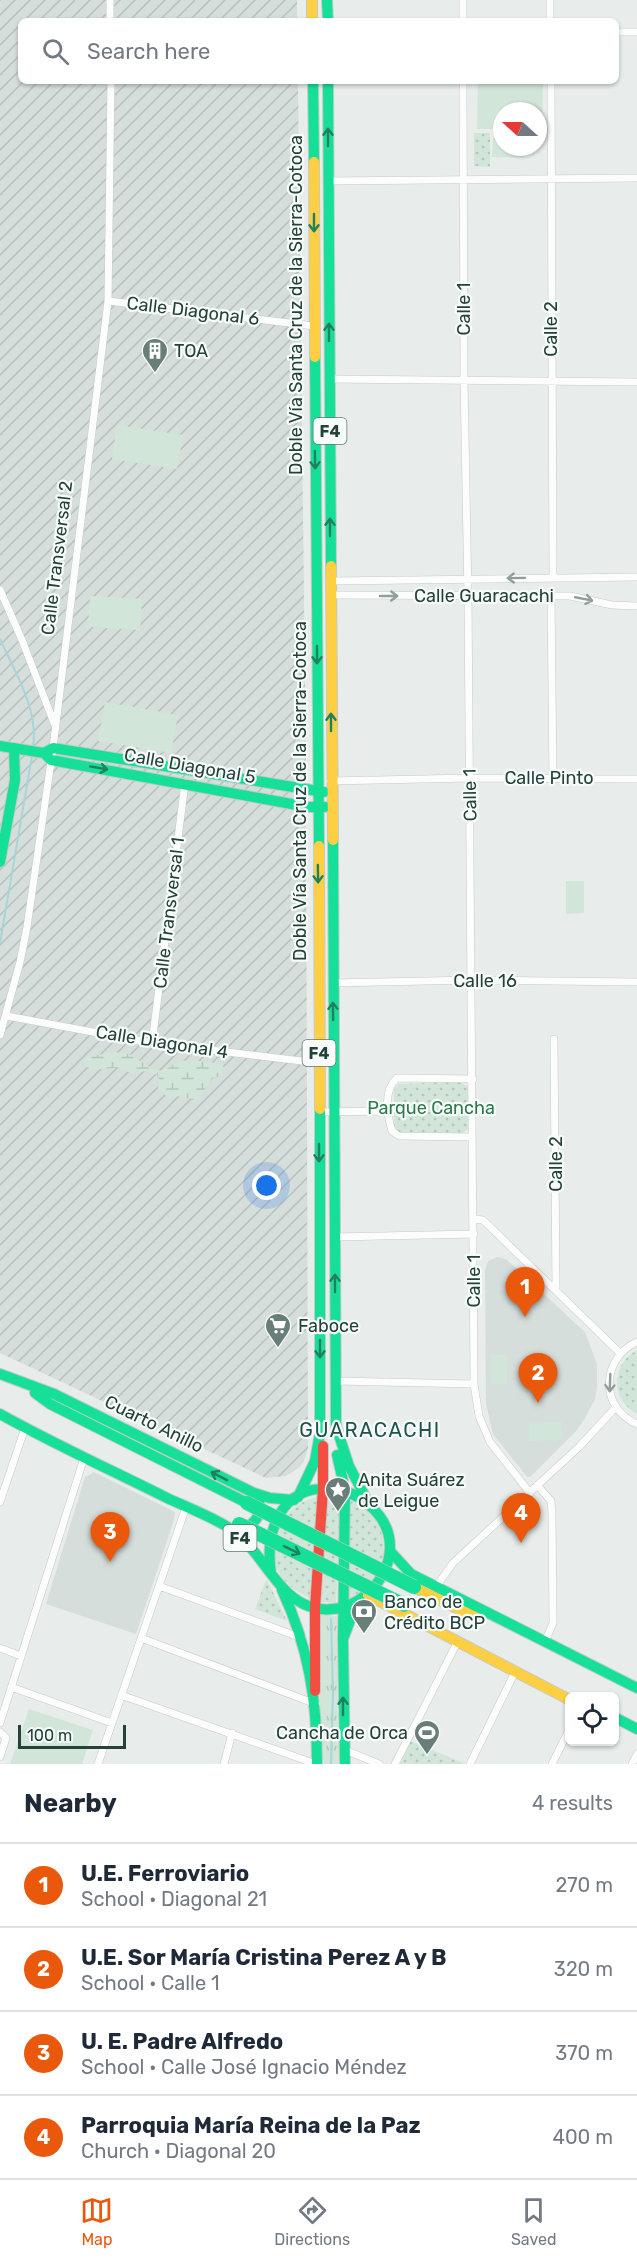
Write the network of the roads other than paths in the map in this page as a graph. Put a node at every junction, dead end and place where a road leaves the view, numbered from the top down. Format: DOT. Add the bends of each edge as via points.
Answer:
graph roads {
  1 [pos="110,0"];
  2 [pos="312,0"];
  3 [pos="327,0"];
  4 [pos="463,0"];
  5 [pos="550,0"];
  6 [pos="110,18"];
  7 [pos="312,18"];
  8 [pos="328,18"];
  9 [pos="463,18"];
  10 [pos="550,18"];
  11 [pos="619,32"];
  12 [pos="637,32"];
  13 [pos="111,84"];
  14 [pos="313,84"];
  15 [pos="328,84"];
  16 [pos="463,84"];
  17 [pos="551,84"];
  18 [pos="637,178"];
  19 [pos="552,180"];
  20 [pos="328,181"];
  21 [pos="464,181"];
  22 [pos="108,300"];
  23 [pos="314,326"];
  24 [pos="330,380"];
  25 [pos="551,380"];
  26 [pos="464,381"];
  27 [pos="637,382"];
  28 [pos="553,578"];
  29 [pos="637,578"];
  30 [pos="468,579"];
  31 [pos="331,588"];
  32 [pos="0,590"];
  33 [pos="468,596"];
  34 [pos="551,596"];
  35 [pos="637,606"];
  36 [pos="55,726"];
  37 [pos="0,746"];
  38 [pos="20,749"];
  39 [pos="47,753"];
  40 [pos="470,778"];
  41 [pos="637,778"];
  42 [pos="553,779"];
  43 [pos="185,783"];
  44 [pos="325,786"];
  45 [pos="325,807"];
  46 [pos="0,862"];
  47 [pos="472,980"];
  48 [pos="637,982"];
  49 [pos="333,983"];
  50 [pos="7,1016"];
  51 [pos="0,1035"];
  52 [pos="554,1039"];
  53 [pos="152,1043"];
  54 [pos="318,1063"];
  55 [pos="473,1079"];
  56 [pos="387,1111"];
  57 [pos="319,1112"];
  58 [pos="334,1112"];
  59 [pos="472,1137"];
  60 [pos="474,1219"];
  61 [pos="474,1234"];
  62 [pos="335,1237"];
  63 [pos="556,1290"];
  64 [pos="637,1342"];
  65 [pos="620,1353"];
  66 [pos="0,1374"];
  67 [pos="336,1381"];
  68 [pos="474,1384"];
  69 [pos="616,1407"];
  70 [pos="0,1414"];
  71 [pos="637,1424"];
  72 [pos="336,1426"];
  73 [pos="25,1428"];
  74 [pos="320,1433"];
  75 [pos="84,1458"];
  76 [pos="537,1485"];
  77 [pos="323,1488"];
  78 [pos="345,1490"];
  79 [pos="530,1493"];
  80 [pos="251,1498"];
  81 [pos="296,1498"];
  82 [pos="0,1502"];
  83 [pos="368,1502"];
  84 [pos="186,1508"];
  85 [pos="236,1527"];
  86 [pos="390,1551"];
  87 [pos="275,1579"];
  88 [pos="412,1581"];
  89 [pos="159,1586"];
  90 [pos="436,1587"];
  91 [pos="365,1597"];
  92 [pos="315,1608"];
  93 [pos="402,1608"];
  94 [pos="343,1609"];
  95 [pos="141,1638"];
  96 [pos="302,1638"];
  97 [pos="343,1639"];
  98 [pos="458,1641"];
  99 [pos="545,1642"];
  100 [pos="0,1648"];
  101 [pos="21,1656"];
  102 [pos="515,1671"];
  103 [pos="11,1688"];
  104 [pos="637,1689"];
  105 [pos="573,1692"];
  106 [pos="121,1695"];
  107 [pos="315,1697"];
  108 [pos="565,1697"];
  109 [pos="619,1719"];
  110 [pos="0,1723"];
  111 [pos="112,1723"];
  112 [pos="637,1729"];
  113 [pos="0,1732"];
  114 [pos="232,1733"];
  115 [pos="565,1738"];
  116 [pos="637,1754"];
  117 [pos="0,1757"];
  118 [pos="345,1757"];
  119 [pos="98,1764"];
  120 [pos="224,1764"];
  121 [pos="317,1764"];
  122 [pos="380,1764"];
  123 [pos="395,1764"];
  124 [pos="470,1764"];
  125 [pos="552,1764"];
  126 [pos="632,1764"];
  1 -- 6 [label="street"];
  2 -- 7 [label="main road"];
  3 -- 8 [label="main road"];
  4 -- 9 [label="street"];
  5 -- 10 [label="street"];
  11 -- 12 [label="street"];
  13 -- 22 [label="street, Calle Transversal 2"];
  14 -- 23 [label="main road, Doble Vía Santa Cruz de la Sierra-Cotoca / F4, one-way"];
  20 -- 15 [label="main road, Doble Vía Santa Cruz de la Sierra-Cotoca / F4, one-way"];
  16 -- 21 [label="street, Calle 1"];
  17 -- 19 [label="street, Calle 2"];
  18 -- 19 [label="street"];
  19 -- 21 [label="street"];
  19 -- 25 [label="street, Calle 2"];
  20 -- 21 [label="street"];
  24 -- 20 [label="main road, Doble Vía Santa Cruz de la Sierra-Cotoca / F4, one-way"];
  21 -- 26 [label="street, Calle 1"];
  22 -- 23 [label="street, Calle Diagonal 6"];
  22 -- 36 [label="street, Calle Transversal 2"];
  23 -- 44 [label="main road, Doble Vía Santa Cruz de la Sierra-Cotoca / F4, one-way"];
  24 -- 26 [label="street"];
  31 -- 24 [label="main road, Doble Vía Santa Cruz de la Sierra-Cotoca / F4, one-way"];
  25 -- 26 [label="street"];
  25 -- 27 [label="street"];
  25 -- 28 [label="street, Calle 2"];
  26 -- 30 [label="street, Calle 1"];
  28 -- 29 [label="street, Calle Guaracachi"];
  28 -- 30 [label="street, Calle Guaracachi, one-way"];
  30 -- 31 [label="street, Calle Guaracachi"];
  30 -- 33 [label="street, Calle 1"];
  31 -- 33 [label="street, Calle Guaracachi, one-way"];
  44 -- 31 [label="main road, Doble Vía Santa Cruz de la Sierra-Cotoca / F4, one-way"];
  32 -- 36 [label="street"];
  33 -- 34 [label="street, Calle Guaracachi"];
  33 -- 40 [label="street, Calle 1"];
  34 -- 35 [label="street, Calle Guaracachi, one-way"];
  34 -- 42 [label="street"];
  36 -- 39 [label="street, Calle Transversal 2"];
  37 -- 38 [label="main road, Calle Diagonal 5"];
  38 -- 39 [label="main road, Calle Diagonal 5"];
  38 -- 46 [label="main road"];
  39 -- 43 [label="main road, Calle Diagonal 5, one-way"];
  39 -- 44 [label="main road, Calle Diagonal 5"];
  39 -- 50 [label="street, Calle Transversal 2" via="27,927"];
  40 -- 42 [label="street, Calle Pinto"];
  40 -- 44 [label="street, Calle Pinto"];
  40 -- 47 [label="street, Calle 1"];
  41 -- 42 [label="street, Calle Pinto"];
  43 -- 45 [label="main road, Calle Diagonal 5"];
  43 -- 53 [label="street, Calle Transversal 1"];
  44 -- 45 [label="main road, Doble Vía Santa Cruz de la Sierra-Cotoca / F4"];
  45 -- 49 [label="main road, Doble Vía Santa Cruz de la Sierra-Cotoca / F4"];
  45 -- 54 [label="main road, Doble Vía Santa Cruz de la Sierra-Cotoca / F4, one-way"];
  47 -- 48 [label="street, Calle 16"];
  47 -- 49 [label="street, Calle 16"];
  47 -- 55 [label="street, Calle 1"];
  58 -- 49 [label="main road, F4, one-way"];
  50 -- 51 [label="street, Calle Transversal 2"];
  50 -- 53 [label="street, Calle Diagonal 4"];
  52 -- 63 [label="street, Calle 2"];
  53 -- 54 [label="street, Calle Diagonal 4"];
  54 -- 57 [label="main road, Doble Vía Santa Cruz de la Sierra-Cotoca / F4"];
  55 -- 56 [label="street" via="397,1078 392,1082"];
  55 -- 59 [label="street, Calle 1"];
  56 -- 58 [label="street"];
  56 -- 59 [label="street" via="392,1131 399,1136"];
  57 -- 58 [label="street"];
  57 -- 74 [label="main road, Doble Vía Santa Cruz de la Sierra-Cotoca / F4, one-way"];
  58 -- 62 [label="main road, F4"];
  59 -- 60 [label="street, Calle 1"];
  60 -- 61 [label="street, Calle 1"];
  60 -- 63 [label="street" via="483,1220"];
  61 -- 62 [label="street"];
  61 -- 68 [label="street, Calle 1"];
  67 -- 62 [label="main road, F4, one-way"];
  63 -- 65 [label="street"];
  64 -- 65 [label="street"];
  65 -- 69 [label="street, one-way" via="608,1379"];
  80 -- 66 [label="main road, one-way" via="50,1404"];
  67 -- 68 [label="street"];
  67 -- 72 [label="main road, F4"];
  68 -- 79 [label="street, Calle 1" via="479,1416 490,1442"];
  69 -- 71 [label="street"];
  69 -- 76 [label="street"];
  70 -- 73 [label="main road, F4"];
  70 -- 85 [label="main road" via="44,1429"];
  72 -- 78 [label="main road" via="335,1449"];
  72 -- 83 [label="main road, F4" via="349,1466"];
  73 -- 75 [label="main road, F4"];
  73 -- 82 [label="street"];
  74 -- 77 [label="main road"];
  74 -- 81 [label="main road, Doble Vía Santa Cruz de la Sierra-Cotoca / F4" via="312,1468"];
  75 -- 84 [label="main road, F4"];
  75 -- 101 [label="street"];
  76 -- 79 [label="street"];
  76 -- 99 [label="street" via="551,1501 552,1514 553,1623"];
  77 -- 78 [label="main road, F4"];
  77 -- 81 [label="main road, F4"];
  77 -- 92 [label="main road"];
  78 -- 83 [label="main road, F4"];
  78 -- 94 [label="main road"];
  79 -- 90 [label="street" via="453,1563"];
  80 -- 81 [label="main road, F4"];
  80 -- 85 [label="main road" via="261,1505 259,1518 250,1527"];
  80 -- 88 [label="main road, bridge"];
  81 -- 87 [label="main road, F4" via="280,1512 271,1530 268,1559"];
  83 -- 86 [label="main road, F4" via="386,1527"];
  84 -- 85 [label="main road, F4"];
  84 -- 89 [label="street"];
  85 -- 87 [label="main road, F4"];
  85 -- 93 [label="main road, one-way, bridge"];
  86 -- 88 [label="main road"];
  86 -- 91 [label="main road, F4" via="384,1574"];
  87 -- 92 [label="main road, F4" via="291,1595"];
  87 -- 96 [label="main road"];
  88 -- 90 [label="main road"];
  88 -- 93 [label="main road" via="399,1577 391,1588 391,1601"];
  88 -- 104 [label="main road" via="594,1674"];
  89 -- 95 [label="street"];
  89 -- 96 [label="street"];
  90 -- 99 [label="main road"];
  91 -- 93 [label="main road"];
  91 -- 94 [label="main road, F4"];
  91 -- 97 [label="main road" via="353,1613"];
  92 -- 94 [label="main road, F4"];
  92 -- 107 [label="main road"];
  93 -- 98 [label="main road"];
  93 -- 105 [label="main road"];
  94 -- 97 [label="main road"];
  95 -- 106 [label="street"];
  95 -- 107 [label="street"];
  96 -- 107 [label="main road"];
  118 -- 97 [label="main road, one-way"];
  98 -- 102 [label="main road"];
  98 -- 123 [label="street"];
  99 -- 104 [label="main road"];
  100 -- 101 [label="street"];
  101 -- 103 [label="street"];
  102 -- 108 [label="main road"];
  102 -- 124 [label="street"];
  103 -- 110 [label="street"];
  103 -- 111 [label="street"];
  106 -- 111 [label="street"];
  106 -- 114 [label="street"];
  107 -- 121 [label="main road"];
  109 -- 112 [label="main road"];
  111 -- 119 [label="street"];
  113 -- 117 [label="street" via="6,1738"];
  114 -- 120 [label="street"];
  114 -- 121 [label="street"];
  115 -- 125 [label="street"];
  116 -- 126 [label="street"];
  118 -- 122 [label="street"];
}
